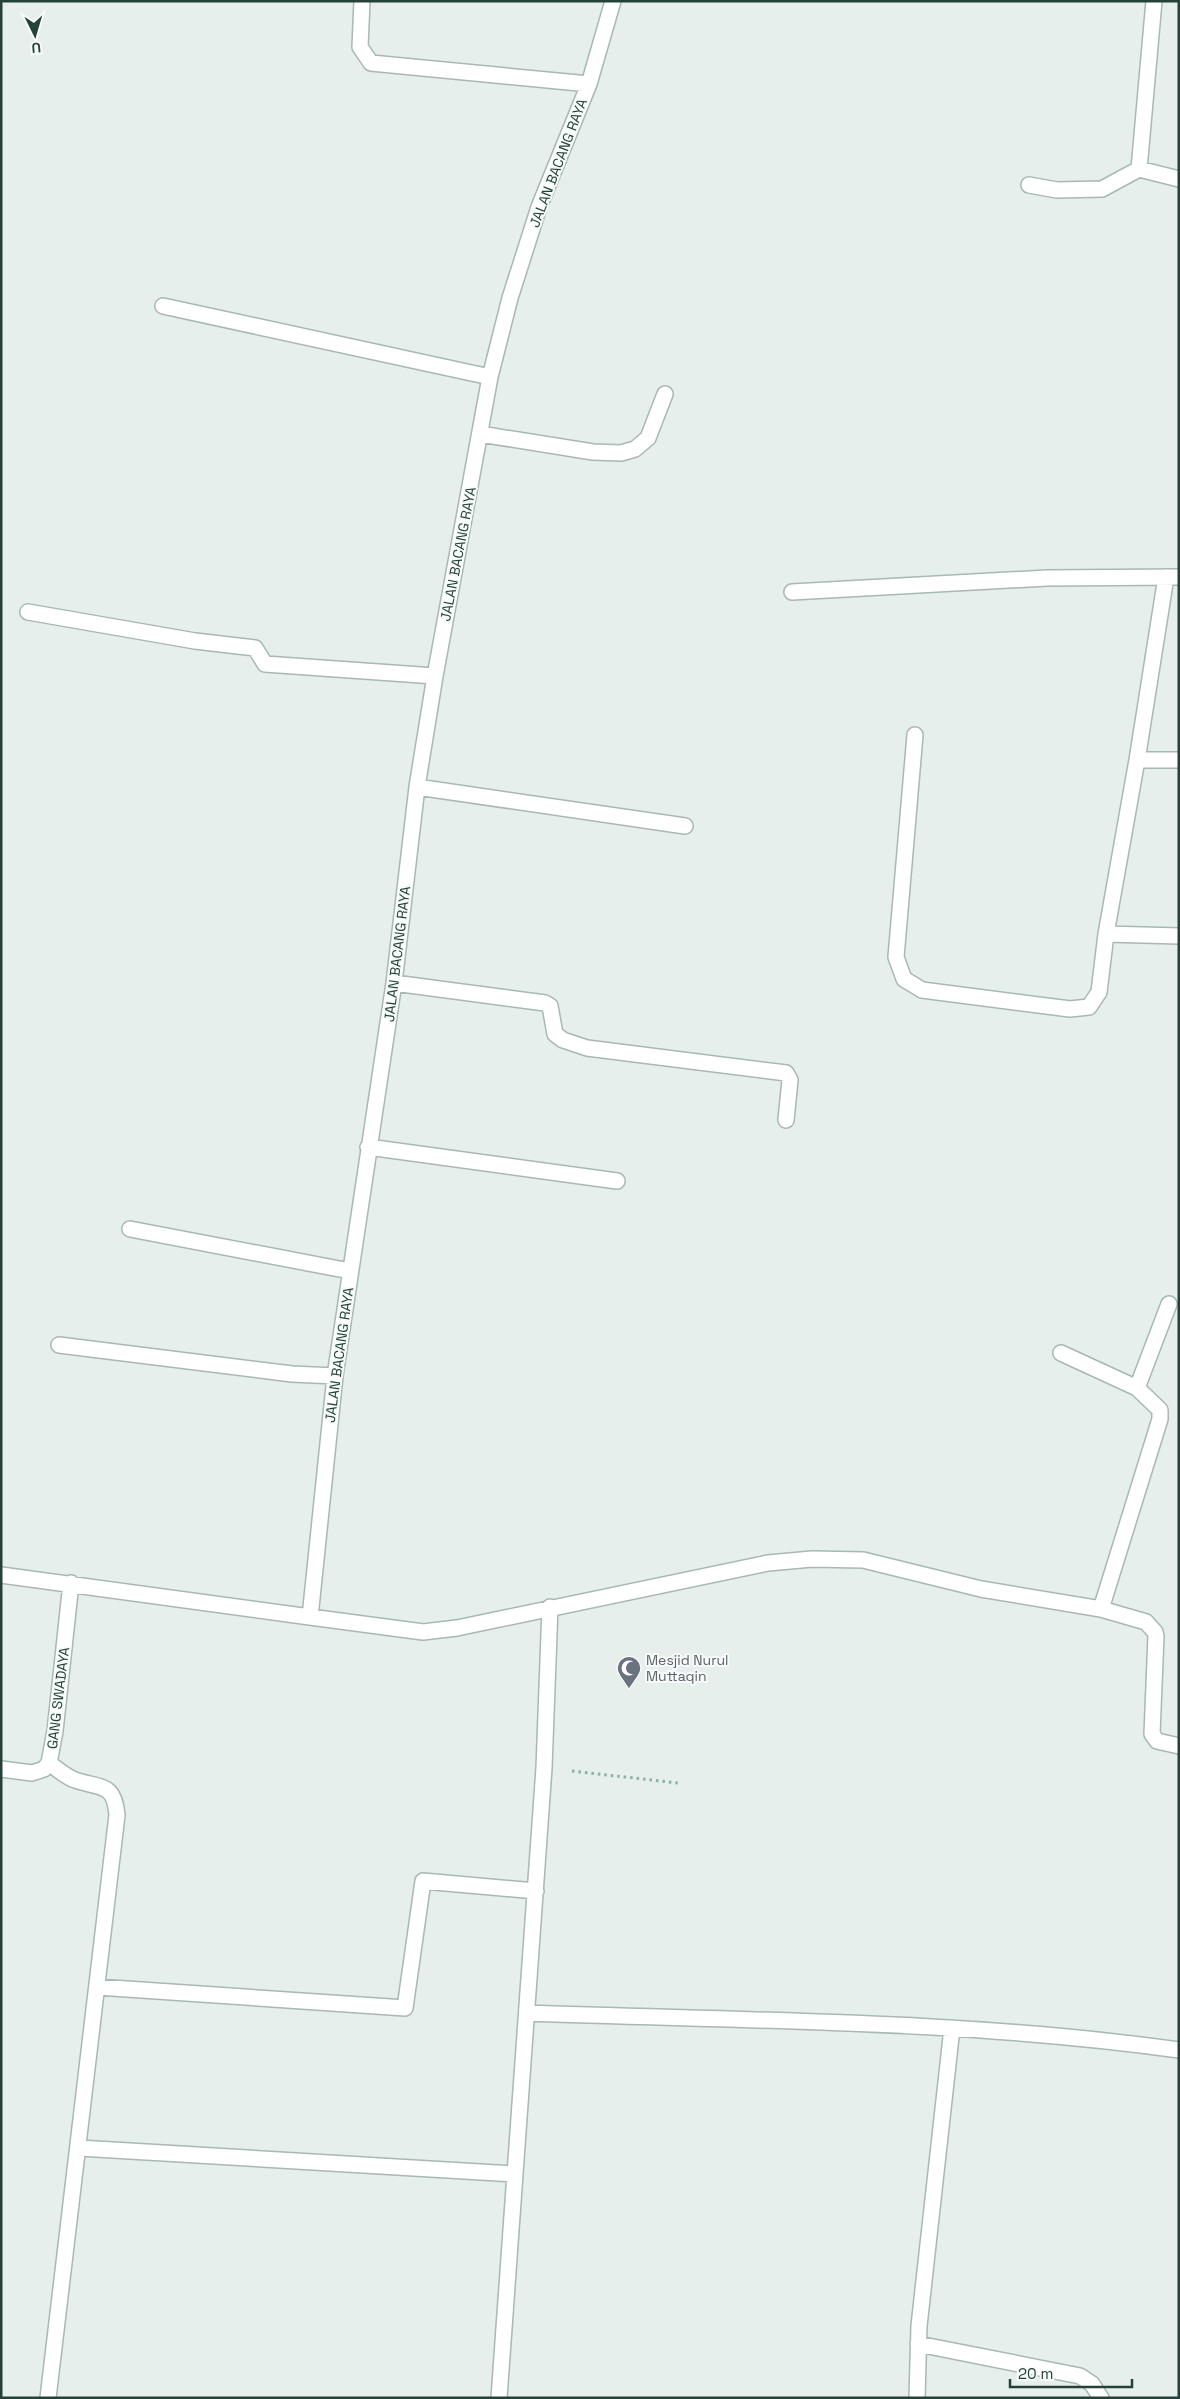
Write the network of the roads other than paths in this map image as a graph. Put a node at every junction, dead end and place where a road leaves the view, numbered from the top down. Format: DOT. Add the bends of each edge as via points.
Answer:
graph roads {
  1 [pos="362,1"];
  2 [pos="613,1"];
  3 [pos="1154,1"];
  4 [pos="589,84"];
  5 [pos="1138,169"];
  6 [pos="1179,179"];
  7 [pos="1029,185"];
  8 [pos="164,306"];
  9 [pos="490,377"];
  10 [pos="665,394"];
  11 [pos="480,434"];
  12 [pos="1172,577"];
  13 [pos="792,592"];
  14 [pos="28,612"];
  15 [pos="435,676"];
  16 [pos="915,735"];
  17 [pos="1137,760"];
  18 [pos="1179,760"];
  19 [pos="417,787"];
  20 [pos="685,826"];
  21 [pos="1106,934"];
  22 [pos="1179,936"];
  23 [pos="394,983"];
  24 [pos="786,1120"];
  25 [pos="368,1147"];
  26 [pos="617,1181"];
  27 [pos="130,1229"];
  28 [pos="350,1271"];
  29 [pos="1169,1304"];
  30 [pos="59,1345"];
  31 [pos="1061,1354"];
  32 [pos="335,1376"];
  33 [pos="1137,1388"];
  34 [pos="1,1575"];
  35 [pos="71,1583"];
  36 [pos="550,1607"];
  37 [pos="1101,1608"];
  38 [pos="310,1617"];
  39 [pos="1179,1746"];
  40 [pos="49,1763"];
  41 [pos="1,1770"];
  42 [pos="536,1891"];
  43 [pos="98,1987"];
  44 [pos="527,2014"];
  45 [pos="952,2028"];
  46 [pos="1179,2050"];
  47 [pos="79,2148"];
  48 [pos="515,2174"];
  49 [pos="918,2344"];
  50 [pos="48,2398"];
  51 [pos="498,2398"];
  52 [pos="917,2398"];
  53 [pos="1101,2398"];
  1 -- 4 [label="street" via="360,47 371,63"];
  2 -- 4 [label="street, JALAN BACANG RAYA"];
  3 -- 5 [label="street"];
  4 -- 9 [label="street, JALAN BACANG RAYA" via="539,207 510,298"];
  5 -- 6 [label="street"];
  5 -- 7 [label="street" via="1102,190 1057,190"];
  8 -- 9 [label="street"];
  9 -- 11 [label="street, JALAN BACANG RAYA"];
  10 -- 11 [label="street" via="648,438 635,449 621,453 593,452"];
  11 -- 15 [label="street, JALAN BACANG RAYA"];
  12 -- 13 [label="street" via="1047,578"];
  12 -- 17 [label="street"];
  14 -- 15 [label="street" via="255,648 265,664"];
  15 -- 19 [label="street, JALAN BACANG RAYA"];
  16 -- 21 [label="street" via="896,957 904,979 922,990 1070,1009 1089,1007 1099,992"];
  17 -- 18 [label="street"];
  17 -- 21 [label="street"];
  19 -- 20 [label="street"];
  19 -- 23 [label="street, JALAN BACANG RAYA"];
  21 -- 22 [label="street"];
  23 -- 24 [label="street" via="545,1003 550,1006 556,1034 587,1048 786,1073 790,1080"];
  23 -- 25 [label="street, JALAN BACANG RAYA"];
  25 -- 26 [label="street"];
  25 -- 28 [label="street, JALAN BACANG RAYA"];
  27 -- 28 [label="street"];
  28 -- 32 [label="street, JALAN BACANG RAYA"];
  29 -- 33 [label="street"];
  30 -- 32 [label="street" via="292,1374"];
  31 -- 33 [label="street"];
  32 -- 38 [label="street, JALAN BACANG RAYA"];
  33 -- 37 [label="street" via="1160,1410 1160,1419"];
  34 -- 35 [label="street"];
  35 -- 38 [label="street"];
  35 -- 40 [label="street, GANG SWADAYA"];
  36 -- 37 [label="street" via="768,1563 812,1559 863,1560 981,1589"];
  36 -- 38 [label="street" via="423,1632"];
  36 -- 42 [label="street"];
  37 -- 39 [label="street" via="1146,1622 1155,1632 1152,1734 1157,1742"];
  40 -- 41 [label="street, GANG SWADAYA" via="44,1769 32,1773"];
  40 -- 43 [label="street" via="72,1779 103,1786 112,1792 116,1802"];
  42 -- 43 [label="street" via="423,1881 405,2008"];
  42 -- 44 [label="street"];
  43 -- 47 [label="street"];
  44 -- 45 [label="street"];
  44 -- 48 [label="street"];
  45 -- 46 [label="street"];
  45 -- 49 [label="street"];
  47 -- 48 [label="street"];
  47 -- 50 [label="street"];
  48 -- 51 [label="street"];
  49 -- 52 [label="street"];
  49 -- 53 [label="street" via="1080,2376 1092,2384"];
}
